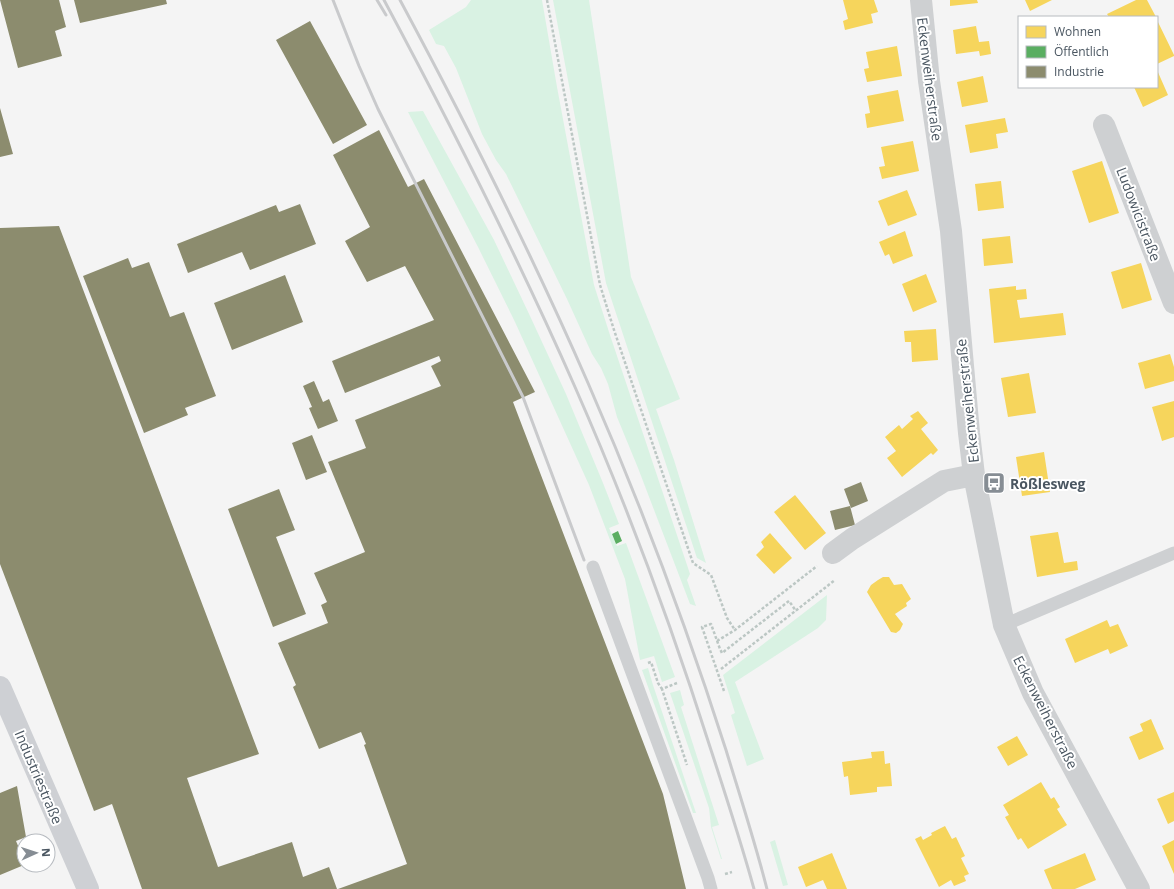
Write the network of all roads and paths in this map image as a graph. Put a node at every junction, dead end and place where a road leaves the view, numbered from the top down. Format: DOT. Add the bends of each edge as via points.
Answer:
graph roads {
  1 [pos="547,0"];
  2 [pos="921,0"];
  3 [pos="1104,125"];
  4 [pos="1174,303"];
  5 [pos="974,475"];
  6 [pos="833,553"];
  7 [pos="1174,553"];
  8 [pos="593,567"];
  9 [pos="835,580"];
  10 [pos="796,610"];
  11 [pos="1004,625"];
  12 [pos="735,630"];
  13 [pos="716,641"];
  14 [pos="652,667"];
  15 [pos="721,669"];
  16 [pos="677,684"];
  17 [pos="0,687"];
  18 [pos="662,689"];
  19 [pos="724,691"];
  20 [pos="688,767"];
  21 [pos="88,889"];
  22 [pos="711,889"];
  23 [pos="1139,889"];
  1 -- 12 [label="path" via="602,293 693,563 711,575 727,618"];
  2 -- 5 [label="street, Eckenweiherstraße" via="928,81 950,231"];
  3 -- 4 [label="street, Ludowicistraße"];
  5 -- 6 [label="street" via="944,481"];
  5 -- 11 [label="street, Eckenweiherstraße"];
  6 -- 12 [label="path"];
  7 -- 11 [label="lane"];
  8 -- 22 [label="lane"];
  9 -- 10 [label="path"];
  10 -- 13 [label="path" via="789,601 722,653"];
  10 -- 15 [label="path"];
  11 -- 23 [label="street, Eckenweiherstraße" via="1033,693"];
  12 -- 13 [label="path"];
  13 -- 19 [label="path" via="711,624 702,627"];
  14 -- 18 [label="path"];
  16 -- 18 [label="path"];
  17 -- 21 [label="street, Industriestraße"];
  18 -- 20 [label="path"];
}
